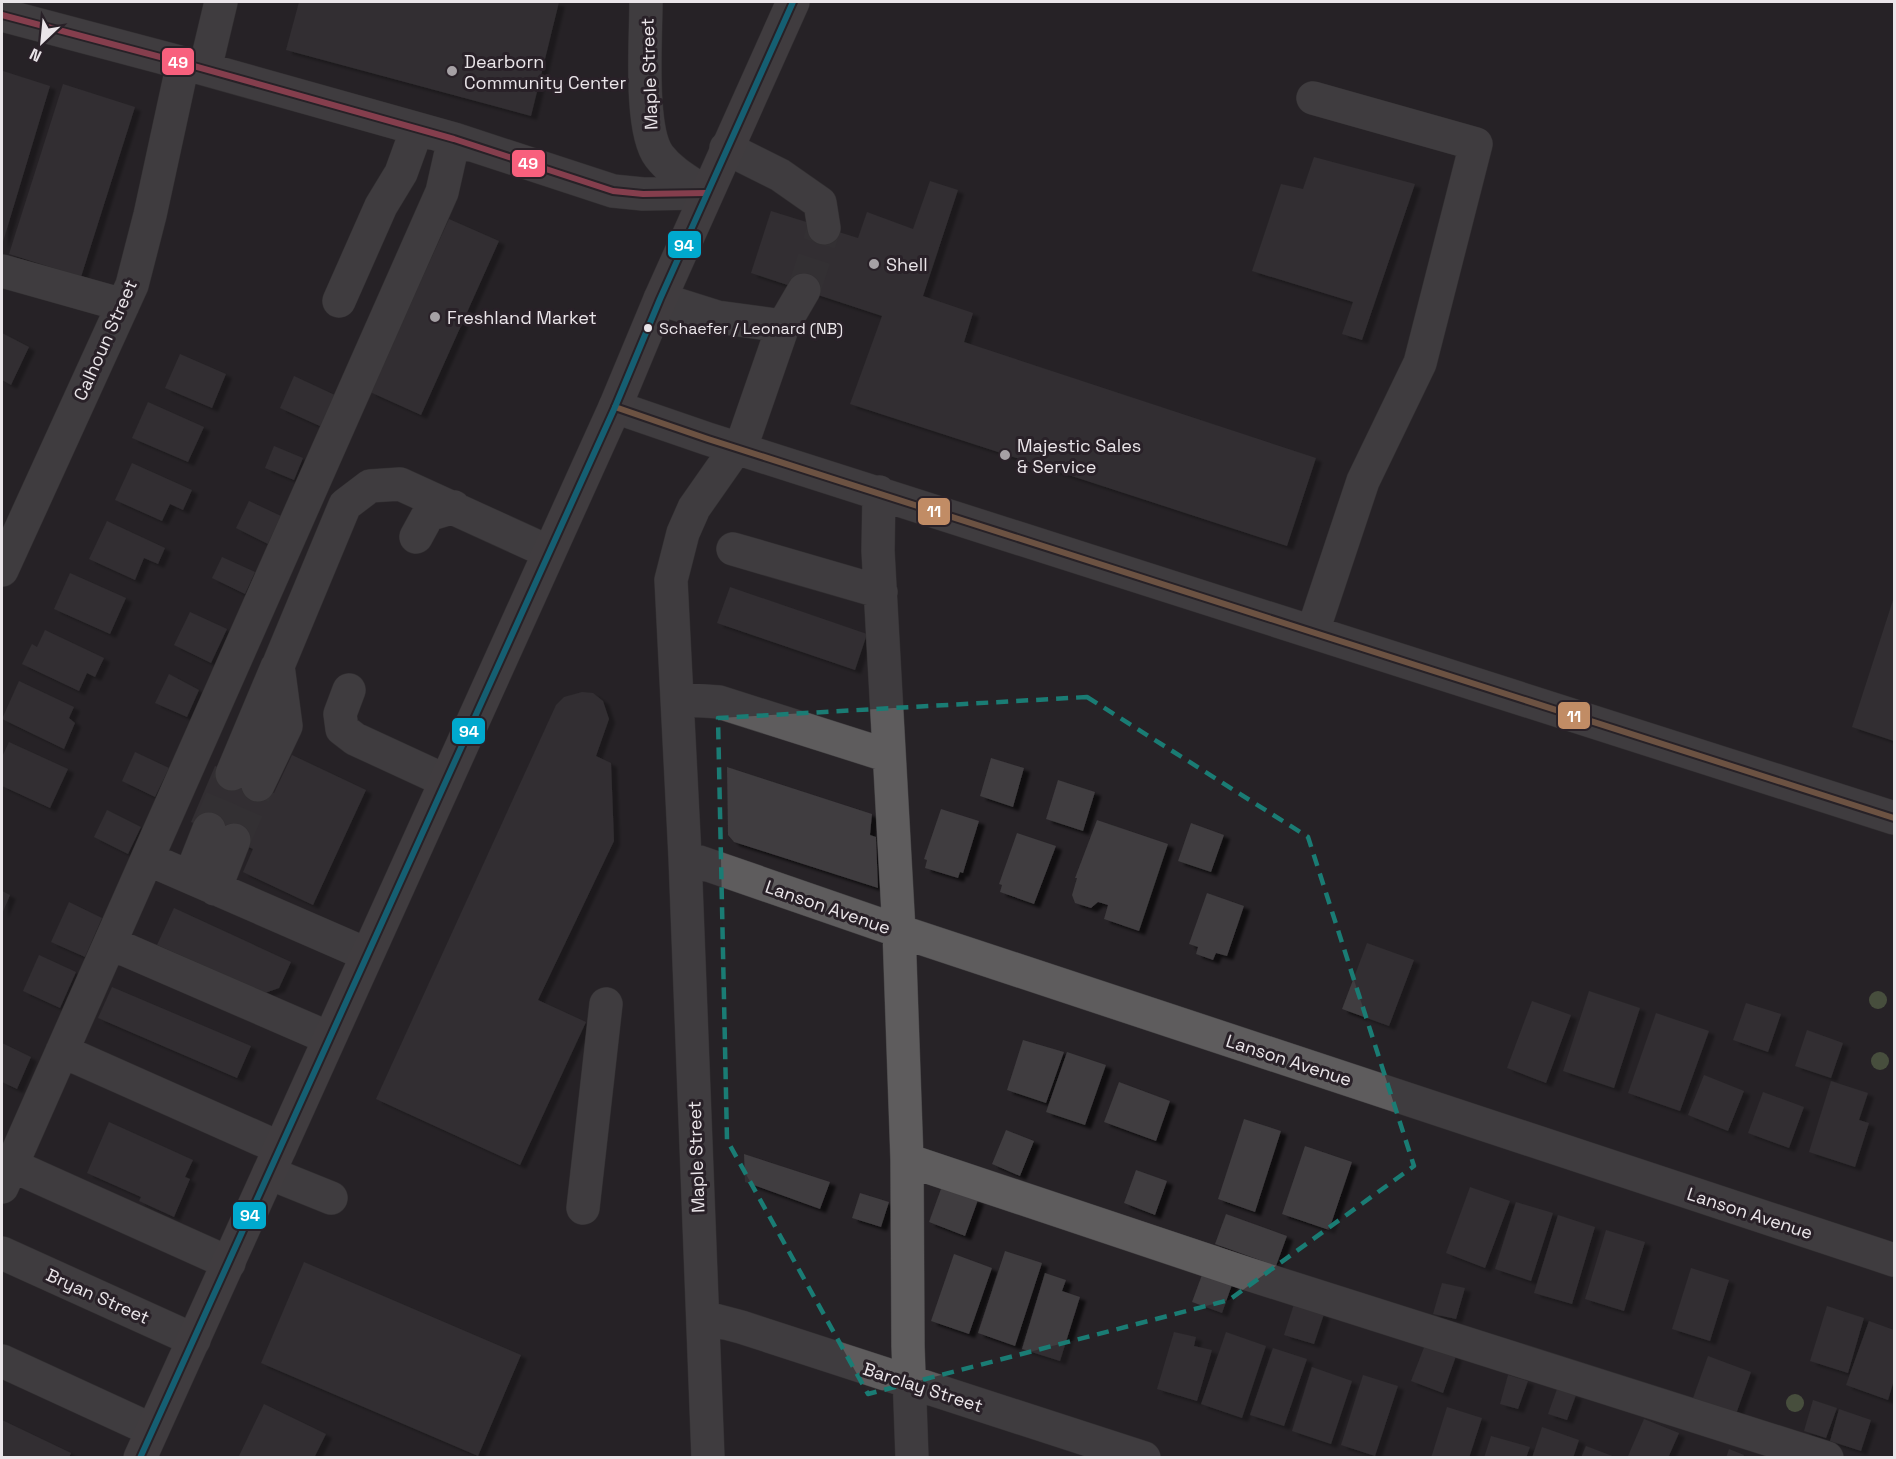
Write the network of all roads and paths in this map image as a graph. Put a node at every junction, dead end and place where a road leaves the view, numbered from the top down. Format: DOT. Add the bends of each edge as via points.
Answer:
graph roads {
  1 [pos="221,2"];
  2 [pos="646,2"];
  3 [pos="793,2"];
  4 [pos="2,15"];
  5 [pos="194,66"];
  6 [pos="1313,98"];
  7 [pos="417,129"];
  8 [pos="454,139"];
  9 [pos="726,148"];
  10 [pos="706,193"];
  11 [pos="395,209"];
  12 [pos="429,223"];
  13 [pos="824,228"];
  14 [pos="2,271"];
  15 [pos="804,290"];
  16 [pos="660,299"];
  17 [pos="123,305"];
  18 [pos="783,326"];
  19 [pos="382,328"];
  20 [pos="615,407"];
  21 [pos="738,449"];
  22 [pos="879,492"];
  23 [pos="454,507"];
  24 [pos="416,537"];
  25 [pos="733,549"];
  26 [pos="549,552"];
  27 [pos="2,570"];
  28 [pos="881,592"];
  29 [pos="1313,631"];
  30 [pos="349,690"];
  31 [pos="677,699"];
  32 [pos="889,756"];
  33 [pos="245,780"];
  34 [pos="446,782"];
  35 [pos="1894,818"];
  36 [pos="222,835"];
  37 [pos="685,857"];
  38 [pos="148,859"];
  39 [pos="203,883"];
  40 [pos="899,931"];
  41 [pos="110,943"];
  42 [pos="366,954"];
  43 [pos="606,1004"];
  44 [pos="329,1038"];
  45 [pos="62,1051"];
  46 [pos="275,1160"];
  47 [pos="907,1160"];
  48 [pos="6,1176"];
  49 [pos="331,1198"];
  50 [pos="583,1208"];
  51 [pos="2,1253"];
  52 [pos="1894,1260"];
  53 [pos="228,1263"];
  54 [pos="703,1317"];
  55 [pos="194,1340"];
  56 [pos="2,1361"];
  57 [pos="908,1383"];
  58 [pos="146,1444"];
  59 [pos="708,1458"];
  60 [pos="912,1458"];
  61 [pos="1144,1458"];
  62 [pos="1827,1458"];
  1 -- 5 [label="street, Calhoun Street"];
  2 -- 10 [label="street, Maple Street" via="647,129 658,155"];
  3 -- 9 [label="main road"];
  4 -- 5 [label="street"];
  5 -- 7 [label="street"];
  5 -- 17 [label="street, Calhoun Street"];
  6 -- 29 [label="street" via="1476,144 1420,363 1363,481"];
  7 -- 8 [label="street"];
  7 -- 19 [label="street" via="402,173 381,206 345,303"];
  8 -- 10 [label="street" via="613,190"];
  8 -- 12 [label="street" via="442,192"];
  9 -- 10 [label="main road"];
  9 -- 13 [label="street" via="780,175 820,203"];
  10 -- 16 [label="main road"];
  11 -- 12 [label="street"];
  12 -- 19 [label="street"];
  14 -- 17 [label="street"];
  15 -- 18 [label="street, Maple Street"];
  16 -- 18 [label="street" via="717,317"];
  16 -- 20 [label="main road"];
  17 -- 27 [label="street, Calhoun Street"];
  18 -- 21 [label="street, Maple Street"];
  19 -- 38 [label="street"];
  20 -- 21 [label="street"];
  20 -- 26 [label="main road"];
  21 -- 22 [label="street"];
  21 -- 31 [label="street, Maple Street" via="694,508 675,560 671,580"];
  22 -- 28 [label="street"];
  22 -- 29 [label="street"];
  23 -- 24 [label="street" via="428,515"];
  23 -- 26 [label="street"];
  23 -- 33 [label="street" via="400,484 370,486 345,505 278,666 286,726"];
  25 -- 28 [label="street"];
  26 -- 34 [label="main road"];
  28 -- 32 [label="street"];
  29 -- 35 [label="street"];
  30 -- 34 [label="street" via="340,714 342,729 355,739"];
  31 -- 32 [label="street" via="719,702"];
  31 -- 37 [label="street, Maple Street"];
  32 -- 40 [label="street"];
  34 -- 42 [label="main road"];
  36 -- 39 [label="street"];
  37 -- 40 [label="street, Lanson Avenue"];
  37 -- 54 [label="street, Maple Street"];
  38 -- 39 [label="street"];
  38 -- 41 [label="street"];
  39 -- 42 [label="street"];
  40 -- 47 [label="street"];
  40 -- 52 [label="street, Lanson Avenue"];
  41 -- 44 [label="street"];
  41 -- 45 [label="street"];
  42 -- 44 [label="main road"];
  43 -- 50 [label="street"];
  44 -- 46 [label="main road"];
  45 -- 46 [label="street"];
  45 -- 48 [label="street"];
  46 -- 49 [label="street"];
  46 -- 53 [label="main road"];
  47 -- 57 [label="street"];
  47 -- 62 [label="street" via="1248,1274"];
  48 -- 53 [label="street"];
  51 -- 55 [label="street, Bryan Street"];
  53 -- 55 [label="main road"];
  54 -- 57 [label="street, Barclay Street"];
  54 -- 59 [label="street, Maple Street"];
  55 -- 58 [label="main road"];
  56 -- 58 [label="street"];
  57 -- 60 [label="street"];
  57 -- 61 [label="street, Barclay Street"];
}
